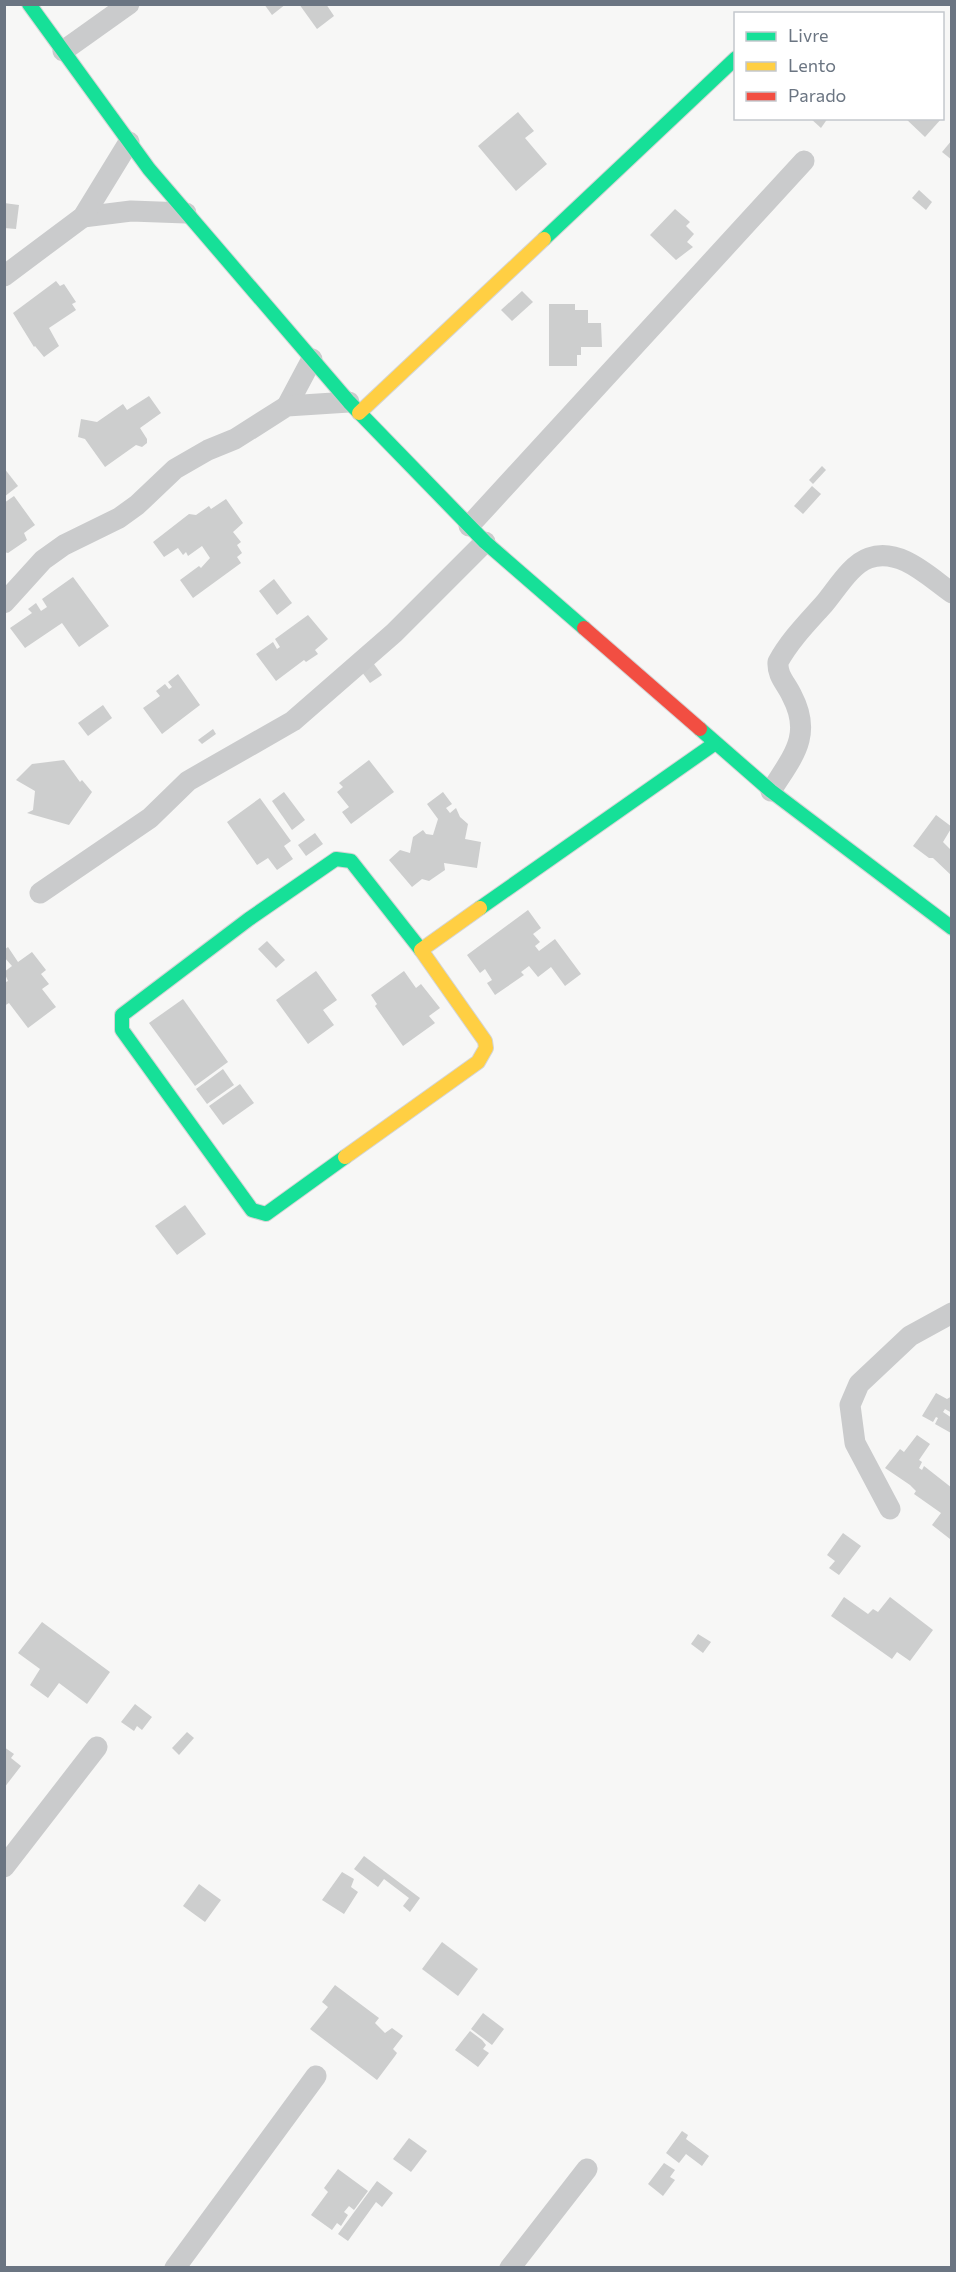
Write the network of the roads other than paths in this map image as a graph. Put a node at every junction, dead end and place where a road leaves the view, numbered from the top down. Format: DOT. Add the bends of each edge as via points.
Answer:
graph roads {
  1 [pos="29,4"];
  2 [pos="129,4"];
  3 [pos="63,51"];
  4 [pos="734,59"];
  5 [pos="129,142"];
  6 [pos="804,161"];
  7 [pos="186,213"];
  8 [pos="84,216"];
  9 [pos="4,276"];
  10 [pos="312,358"];
  11 [pos="287,405"];
  12 [pos="354,408"];
  13 [pos="469,526"];
  14 [pos="485,542"];
  15 [pos="951,592"];
  16 [pos="4,603"];
  17 [pos="714,744"];
  18 [pos="771,791"];
  19 [pos="40,893"];
  20 [pos="951,928"];
  21 [pos="421,950"];
  22 [pos="951,1313"];
  23 [pos="890,1509"];
  24 [pos="97,1747"];
  25 [pos="4,1867"];
  26 [pos="316,2076"];
  27 [pos="587,2169"];
  28 [pos="175,2268"];
  29 [pos="510,2268"];
  1 -- 3 [label="street"];
  2 -- 3 [label="street"];
  3 -- 5 [label="street"];
  4 -- 12 [label="street"];
  5 -- 7 [label="street"];
  5 -- 8 [label="street"];
  6 -- 13 [label="street"];
  7 -- 8 [label="street" via="131,211"];
  7 -- 10 [label="street"];
  8 -- 9 [label="street"];
  10 -- 11 [label="street"];
  10 -- 12 [label="street"];
  11 -- 12 [label="street"];
  11 -- 16 [label="street" via="234,439 175,469 119,518 43,560"];
  12 -- 13 [label="street"];
  13 -- 14 [label="street"];
  14 -- 17 [label="street"];
  14 -- 19 [label="street" via="394,633 292,721 188,781 150,818"];
  15 -- 18 [label="street" via="909,562 891,557 869,558 851,572 778,662 780,677 802,718 802,734"];
  17 -- 18 [label="street"];
  17 -- 21 [label="street"];
  18 -- 20 [label="street"];
  21 -- 21 [label="street" via="485,1041 483,1056 266,1214 252,1210 122,1030 122,1015 336,859 351,861"];
  22 -- 23 [label="street" via="910,1336 859,1384 850,1405 855,1443"];
  24 -- 25 [label="street"];
  26 -- 28 [label="street"];
  27 -- 29 [label="street"];
}
